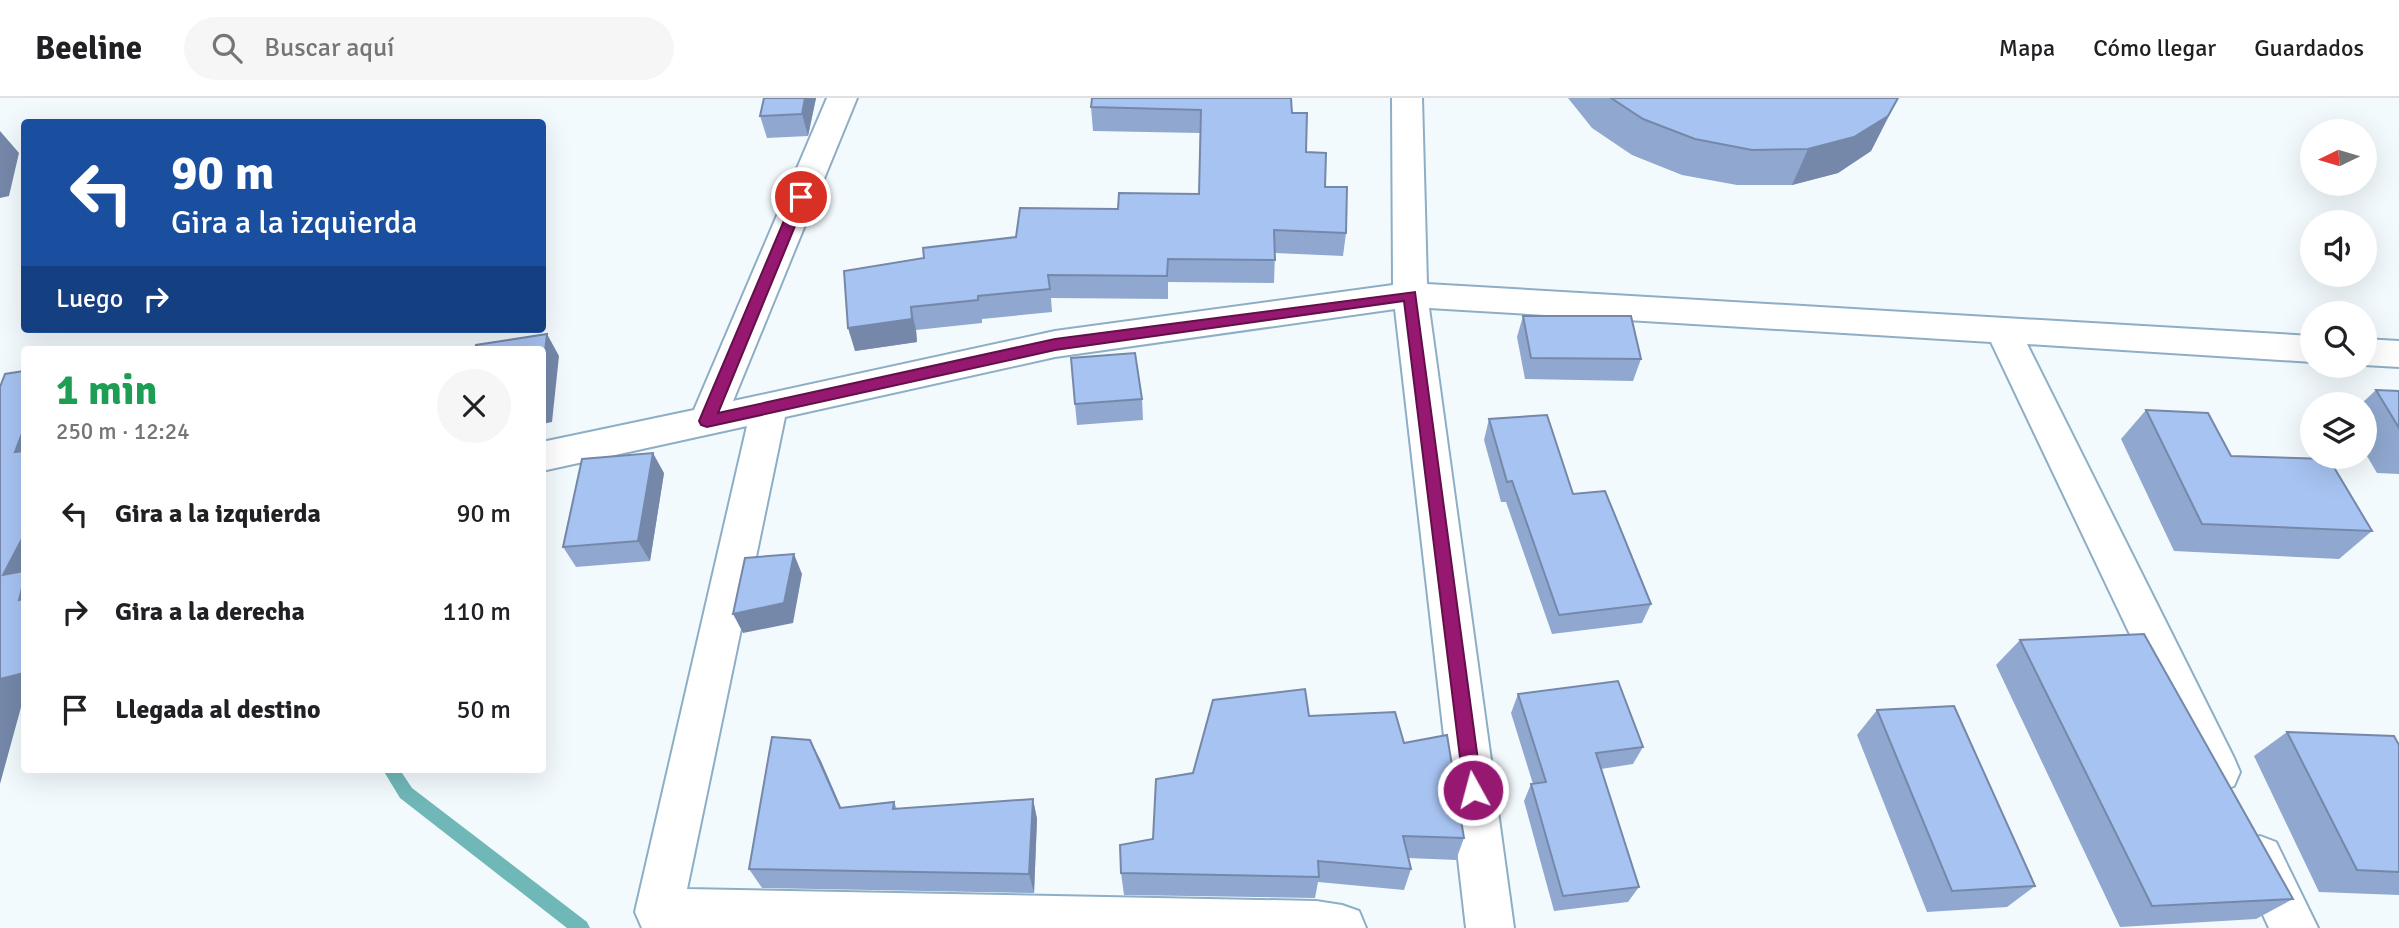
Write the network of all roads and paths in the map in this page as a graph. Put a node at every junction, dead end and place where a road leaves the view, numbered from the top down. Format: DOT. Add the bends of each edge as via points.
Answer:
graph roads {
  1 [pos="842,98"];
  2 [pos="1407,98"];
  3 [pos="1410,295"];
  4 [pos="2003,331"];
  5 [pos="2300,348"];
  6 [pos="2377,353"];
  7 [pos="2399,354"];
  8 [pos="769,407"];
  9 [pos="707,421"];
  10 [pos="546,456"];
  11 [pos="1342,928"];
  12 [pos="1490,928"];
  13 [pos="2294,928"];
  1 -- 9 [label="street"];
  2 -- 3 [label="street"];
  3 -- 4 [label="street"];
  3 -- 8 [label="street" via="1055,344"];
  3 -- 12 [label="street"];
  4 -- 5 [label="street"];
  4 -- 13 [label="street"];
  6 -- 7 [label="street"];
  8 -- 9 [label="street"];
  8 -- 11 [label="street" via="659,912"];
  9 -- 10 [label="street"];
}
